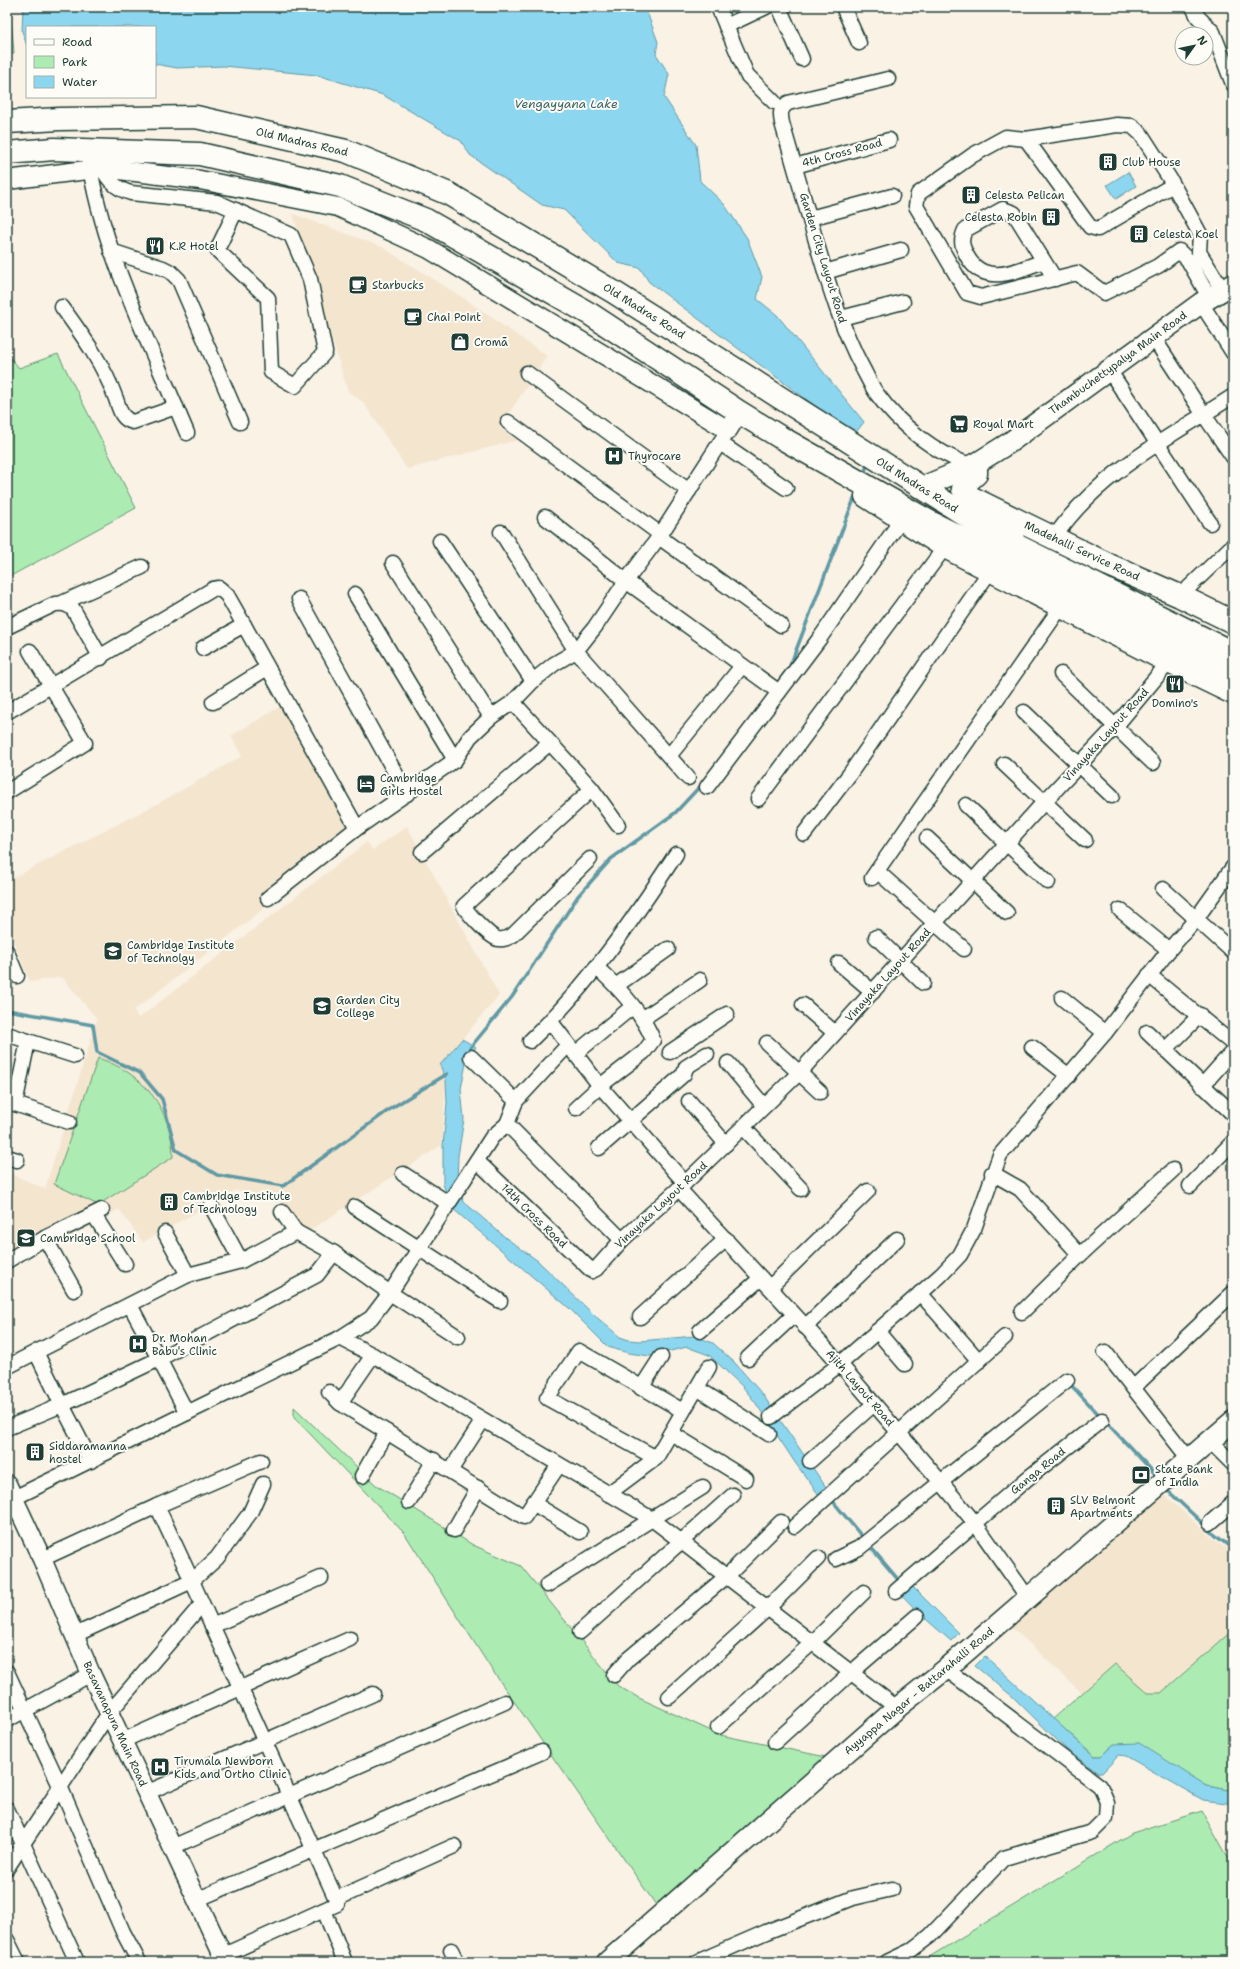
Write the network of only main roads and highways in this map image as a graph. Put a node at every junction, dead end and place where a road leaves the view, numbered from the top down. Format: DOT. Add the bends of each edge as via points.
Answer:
graph roads {
  1 [pos="7,122"];
  2 [pos="7,153"];
  3 [pos="1216,294"];
  4 [pos="972,466"];
  5 [pos="835,468"];
  6 [pos="920,488"];
  7 [pos="1007,516"];
  8 [pos="1014,544"];
  9 [pos="1233,622"];
  10 [pos="1233,653"];
  11 [pos="1233,674"];
  12 [pos="1233,693"];
  13 [pos="1233,1421"];
  14 [pos="607,1962"];
  1 -- 6 [label="main road, Old Madras Road" via="196,117 346,151 449,194 612,291"];
  2 -- 5 [label="main road" via="54,150 95,160 200,154 340,186 426,220 590,314 729,428"];
  3 -- 4 [label="main road, Thambuchettypalya Main Road" via="1009,443"];
  4 -- 6 [label="main road, Thambuchettypalya Main Road"];
  4 -- 7 [label="main road, Madehalli Service Road" via="976,474 963,488 966,494"];
  5 -- 11 [label="main road" via="930,522"];
  5 -- 12 [label="main road" via="853,488 945,547"];
  6 -- 8 [label="main road, Old Madras Road"];
  7 -- 8 [label="main road"];
  7 -- 9 [label="main road, Madehalli Service Road"];
  8 -- 10 [label="main road, Old Madras Road"];
  13 -- 14 [label="main road, Ayyappa Nagar - Battarahalli Road" via="946,1670 897,1708"];
}
